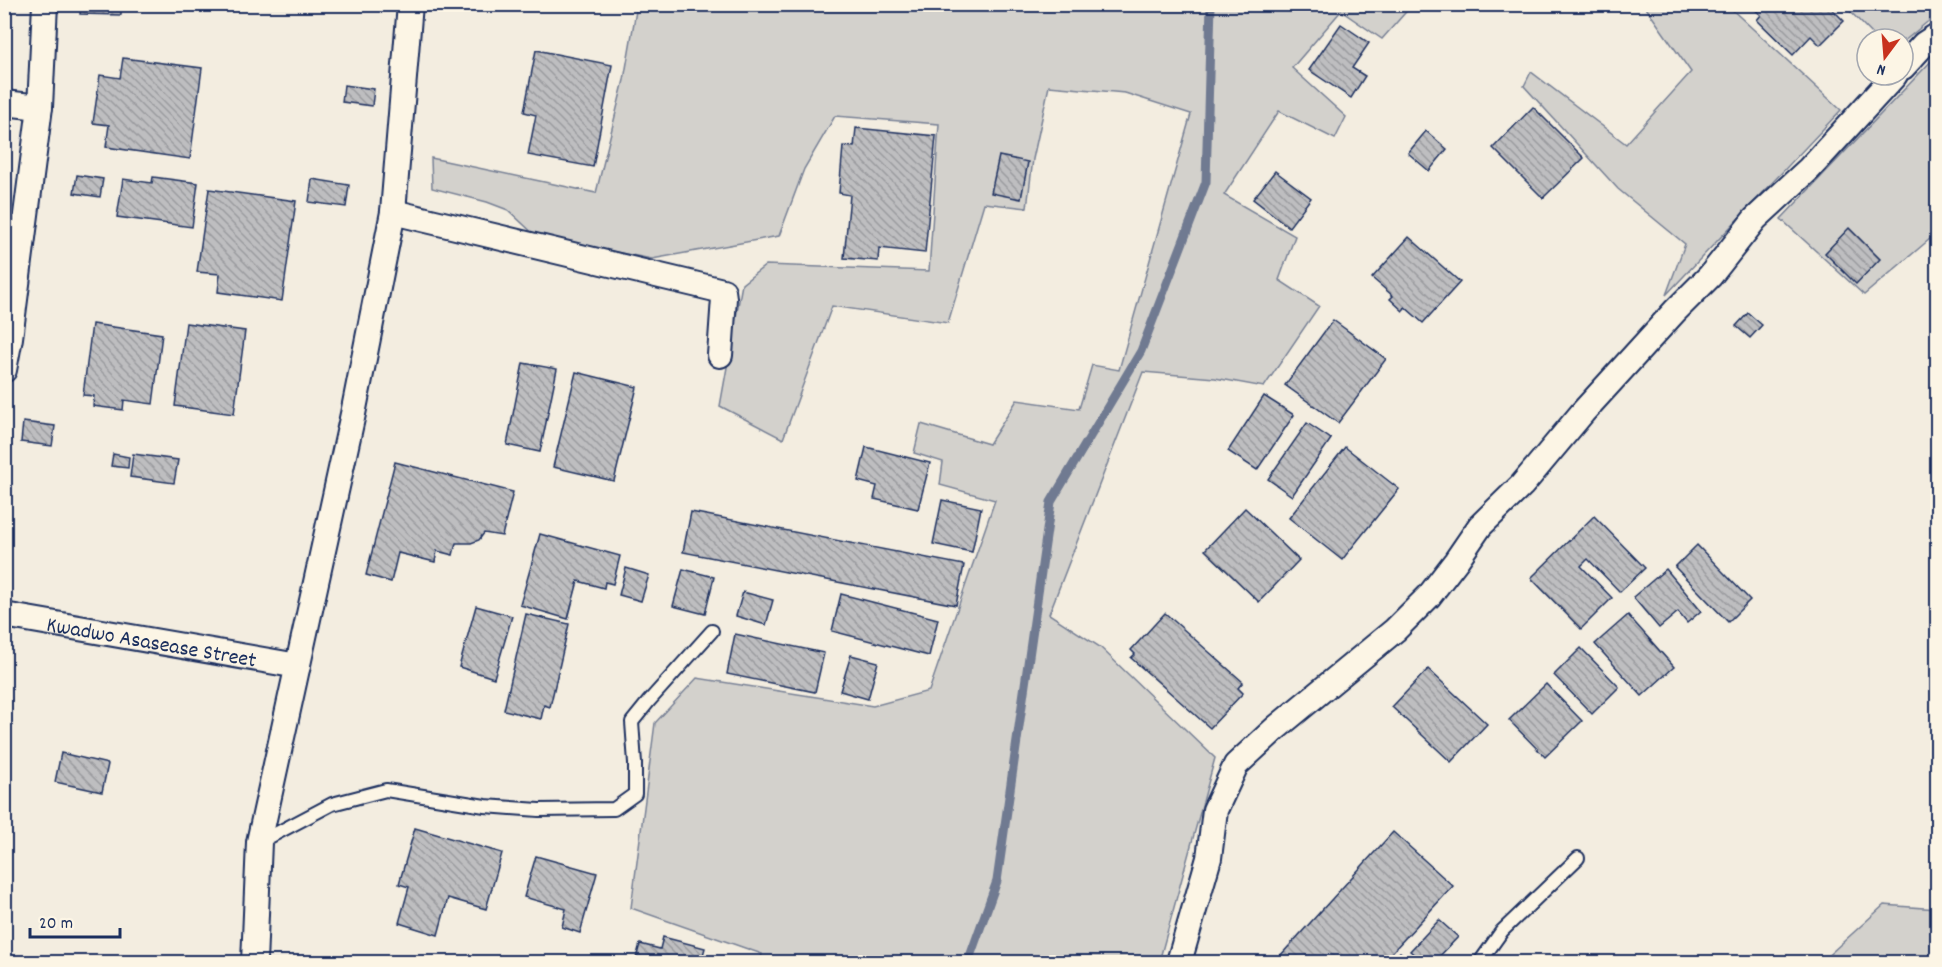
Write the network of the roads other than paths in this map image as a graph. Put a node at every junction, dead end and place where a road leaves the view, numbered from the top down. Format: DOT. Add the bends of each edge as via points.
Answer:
graph roads {
  1 [pos="45,4"];
  2 [pos="410,4"];
  3 [pos="1938,35"];
  4 [pos="1915,54"];
  5 [pos="1884,87"];
  6 [pos="4,103"];
  7 [pos="40,107"];
  8 [pos="393,212"];
  9 [pos="720,355"];
  10 [pos="4,370"];
  11 [pos="4,615"];
  12 [pos="712,632"];
  13 [pos="298,666"];
  14 [pos="259,842"];
  15 [pos="1578,858"];
  16 [pos="254,963"];
  17 [pos="1179,963"];
  18 [pos="1480,963"];
  1 -- 7 [label="street"];
  2 -- 8 [label="street"];
  3 -- 4 [label="street"];
  5 -- 17 [label="street" via="1809,169 1755,219 1710,276 1522,485 1480,526 1429,597 1236,765 1215,810 1209,858"];
  6 -- 7 [label="street"];
  7 -- 10 [label="street"];
  8 -- 9 [label="street" via="723,291"];
  8 -- 13 [label="street"];
  11 -- 13 [label="street, Kwadwo Asasease Street"];
  12 -- 14 [label="lane" via="632,722 635,794 614,809 485,806 386,790 332,804"];
  13 -- 14 [label="street"];
  14 -- 16 [label="street"];
  15 -- 18 [label="lane" via="1502,931"];
}
